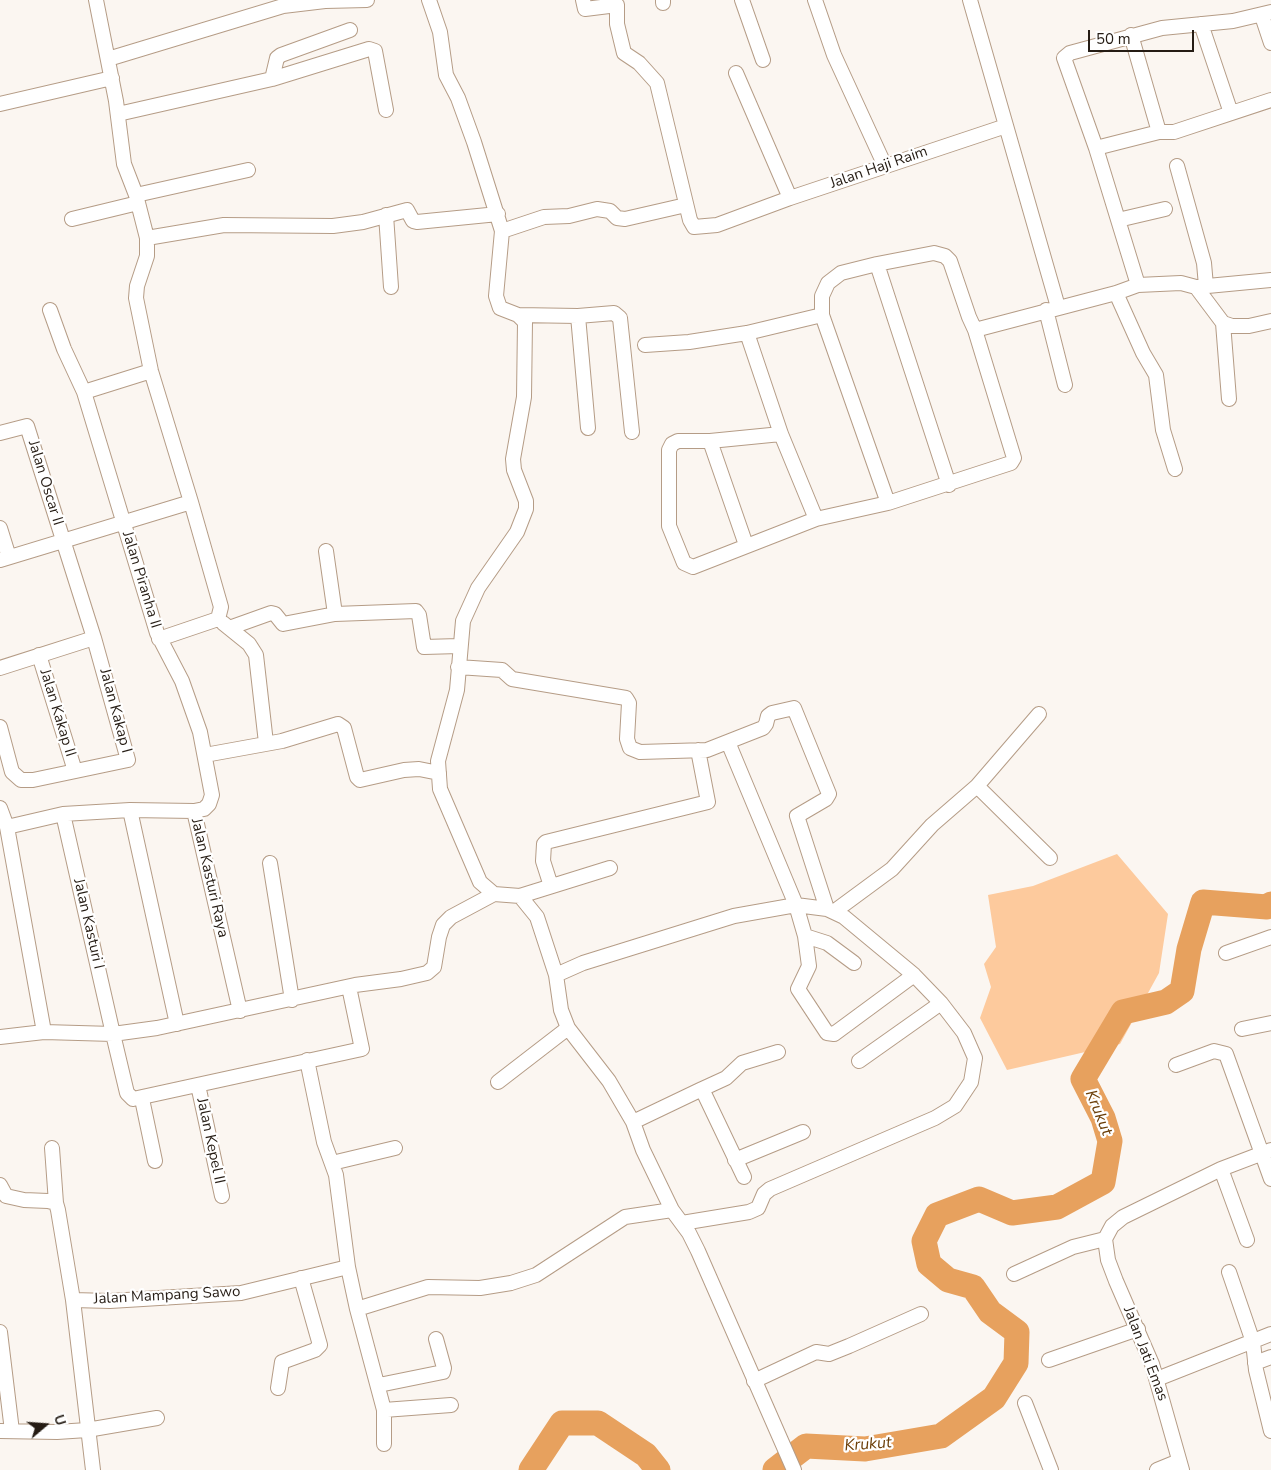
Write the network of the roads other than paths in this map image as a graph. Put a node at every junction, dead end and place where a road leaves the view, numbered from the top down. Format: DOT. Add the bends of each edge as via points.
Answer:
graph roads {
  1 [pos="96,0"];
  2 [pos="367,0"];
  3 [pos="429,0"];
  4 [pos="583,0"];
  5 [pos="742,0"];
  6 [pos="816,0"];
  7 [pos="970,0"];
  8 [pos="282,3"];
  9 [pos="1267,14"];
  10 [pos="1201,24"];
  11 [pos="350,30"];
  12 [pos="1131,35"];
  13 [pos="1271,44"];
  14 [pos="108,59"];
  15 [pos="763,60"];
  16 [pos="736,73"];
  17 [pos="112,78"];
  18 [pos="272,79"];
  19 [pos="1271,100"];
  20 [pos="0,104"];
  21 [pos="386,110"];
  22 [pos="1231,113"];
  23 [pos="118,114"];
  24 [pos="1006,126"];
  25 [pos="1159,132"];
  26 [pos="1096,148"];
  27 [pos="885,166"];
  28 [pos="1177,166"];
  29 [pos="248,170"];
  30 [pos="790,198"];
  31 [pos="137,199"];
  32 [pos="686,205"];
  33 [pos="1165,209"];
  34 [pos="498,214"];
  35 [pos="386,215"];
  36 [pos="72,219"];
  37 [pos="1118,220"];
  38 [pos="502,231"];
  39 [pos="146,238"];
  40 [pos="876,264"];
  41 [pos="1271,280"];
  42 [pos="1138,285"];
  43 [pos="1201,286"];
  44 [pos="391,287"];
  45 [pos="1116,293"];
  46 [pos="1052,309"];
  47 [pos="50,310"];
  48 [pos="518,314"];
  49 [pos="578,316"];
  50 [pos="822,316"];
  51 [pos="1271,321"];
  52 [pos="1223,323"];
  53 [pos="976,330"];
  54 [pos="748,333"];
  55 [pos="645,345"];
  56 [pos="151,371"];
  57 [pos="1065,385"];
  58 [pos="84,392"];
  59 [pos="1229,399"];
  60 [pos="588,428"];
  61 [pos="632,432"];
  62 [pos="0,433"];
  63 [pos="781,434"];
  64 [pos="710,442"];
  65 [pos="1175,469"];
  66 [pos="949,485"];
  67 [pos="192,502"];
  68 [pos="888,504"];
  69 [pos="816,519"];
  70 [pos="123,521"];
  71 [pos="0,528"];
  72 [pos="63,540"];
  73 [pos="746,545"];
  74 [pos="326,551"];
  75 [pos="4,558"];
  76 [pos="335,614"];
  77 [pos="223,624"];
  78 [pos="94,638"];
  79 [pos="159,639"];
  80 [pos="460,646"];
  81 [pos="39,655"];
  82 [pos="458,667"];
  83 [pos="0,668"];
  84 [pos="1039,714"];
  85 [pos="0,727"];
  86 [pos="728,742"];
  87 [pos="266,743"];
  88 [pos="698,750"];
  89 [pos="205,755"];
  90 [pos="75,771"];
  91 [pos="439,773"];
  92 [pos="977,786"];
  93 [pos="0,808"];
  94 [pos="130,810"];
  95 [pos="194,811"];
  96 [pos="63,814"];
  97 [pos="7,827"];
  98 [pos="1050,858"];
  99 [pos="270,863"];
  100 [pos="610,868"];
  101 [pos="550,886"];
  102 [pos="494,894"];
  103 [pos="520,896"];
  104 [pos="796,905"];
  105 [pos="831,910"];
  106 [pos="805,936"];
  107 [pos="1271,937"];
  108 [pos="1226,953"];
  109 [pos="854,963"];
  110 [pos="556,975"];
  111 [pos="914,975"];
  112 [pos="349,986"];
  113 [pos="292,1000"];
  114 [pos="941,1003"];
  115 [pos="240,1011"];
  116 [pos="1271,1023"];
  117 [pos="177,1024"];
  118 [pos="568,1028"];
  119 [pos="1242,1029"];
  120 [pos="44,1032"];
  121 [pos="113,1034"];
  122 [pos="0,1036"];
  123 [pos="778,1052"];
  124 [pos="307,1060"];
  125 [pos="859,1061"];
  126 [pos="1176,1065"];
  127 [pos="498,1082"];
  128 [pos="198,1086"];
  129 [pos="702,1089"];
  130 [pos="142,1099"];
  131 [pos="633,1122"];
  132 [pos="803,1132"];
  133 [pos="52,1148"];
  134 [pos="394,1148"];
  135 [pos="1266,1151"];
  136 [pos="735,1160"];
  137 [pos="154,1161"];
  138 [pos="332,1163"];
  139 [pos="1222,1169"];
  140 [pos="744,1177"];
  141 [pos="1271,1179"];
  142 [pos="0,1185"];
  143 [pos="222,1196"];
  144 [pos="56,1204"];
  145 [pos="672,1210"];
  146 [pos="682,1223"];
  147 [pos="1105,1239"];
  148 [pos="1247,1240"];
  149 [pos="348,1267"];
  150 [pos="1229,1272"];
  151 [pos="1014,1274"];
  152 [pos="301,1278"];
  153 [pos="73,1300"];
  154 [pos="357,1309"];
  155 [pos="921,1314"];
  156 [pos="1138,1329"];
  157 [pos="0,1332"];
  158 [pos="1271,1334"];
  159 [pos="436,1339"];
  160 [pos="1253,1342"];
  161 [pos="1,1349"];
  162 [pos="1271,1357"];
  163 [pos="1049,1360"];
  164 [pos="1255,1363"];
  165 [pos="1157,1379"];
  166 [pos="754,1381"];
  167 [pos="379,1385"];
  168 [pos="278,1388"];
  169 [pos="1025,1403"];
  170 [pos="451,1405"];
  171 [pos="384,1410"];
  172 [pos="157,1418"];
  173 [pos="87,1430"];
  174 [pos="6,1431"];
  175 [pos="1271,1431"];
  176 [pos="384,1444"];
  177 [pos="1180,1465"];
  178 [pos="793,1469"];
  179 [pos="93,1470"];
  180 [pos="1051,1470"];
  181 [pos="1157,1470"];
  1 -- 14 [label="street"];
  2 -- 8 [label="street"];
  3 -- 34 [label="street" via="440,32 446,75 458,98"];
  4 -- 32 [label="street" via="585,9 617,5 617,24 624,53 639,63 657,83"];
  5 -- 15 [label="street"];
  6 -- 27 [label="street" via="834,55"];
  7 -- 24 [label="street"];
  8 -- 14 [label="street"];
  9 -- 10 [label="street"];
  9 -- 13 [label="street"];
  10 -- 12 [label="street"];
  10 -- 22 [label="street"];
  11 -- 18 [label="street" via="280,55"];
  12 -- 25 [label="street"];
  12 -- 26 [label="street" via="1070,53 1064,58"];
  14 -- 17 [label="street"];
  16 -- 30 [label="street"];
  17 -- 20 [label="street"];
  17 -- 23 [label="street"];
  18 -- 21 [label="street" via="372,49"];
  18 -- 23 [label="street"];
  19 -- 22 [label="street"];
  22 -- 25 [label="street" via="1174,132"];
  23 -- 31 [label="street" via="124,164"];
  24 -- 27 [label="street, Jalan Haji Raim"];
  24 -- 46 [label="street"];
  25 -- 26 [label="street"];
  26 -- 37 [label="street"];
  27 -- 30 [label="street, Jalan Haji Raim"];
  28 -- 43 [label="street" via="1204,264"];
  29 -- 31 [label="street"];
  30 -- 32 [label="street, Jalan Haji Raim" via="717,225 694,227"];
  31 -- 36 [label="street"];
  31 -- 39 [label="street"];
  32 -- 38 [label="street" via="625,219 597,209 570,216 544,217"];
  33 -- 37 [label="street"];
  34 -- 35 [label="street" via="417,222 409,210"];
  34 -- 38 [label="street"];
  35 -- 39 [label="street" via="333,226 224,225"];
  35 -- 44 [label="street"];
  37 -- 42 [label="street"];
  38 -- 48 [label="street" via="496,296 500,308"];
  39 -- 56 [label="street" via="147,256 136,298"];
  40 -- 50 [label="street" via="841,273 828,283 822,296"];
  40 -- 53 [label="street" via="934,253 945,256 950,261"];
  40 -- 66 [label="street"];
  41 -- 43 [label="street"];
  42 -- 43 [label="street" via="1181,283"];
  42 -- 45 [label="street"];
  43 -- 52 [label="street"];
  45 -- 46 [label="street"];
  45 -- 65 [label="street" via="1156,375 1163,430"];
  46 -- 53 [label="street"];
  46 -- 57 [label="street"];
  47 -- 58 [label="street, Jalan Piranha II"];
  48 -- 49 [label="street"];
  48 -- 80 [label="street" via="525,322 526,339 524,397 513,459 526,509 517,532 478,588 463,621"];
  49 -- 60 [label="street"];
  49 -- 61 [label="street" via="614,313 620,318"];
  50 -- 54 [label="street"];
  50 -- 68 [label="street"];
  51 -- 52 [label="street" via="1238,327"];
  52 -- 59 [label="street"];
  53 -- 66 [label="street" via="1014,458 1011,463"];
  54 -- 55 [label="street"];
  54 -- 63 [label="street"];
  56 -- 58 [label="street"];
  56 -- 67 [label="street"];
  58 -- 70 [label="street, Jalan Piranha II"];
  62 -- 72 [label="street, Jalan Oscar II" via="27,426"];
  63 -- 64 [label="street"];
  63 -- 69 [label="street"];
  64 -- 73 [label="street"];
  64 -- 73 [label="street" via="678,441 668,450 671,534 684,563 693,566"];
  66 -- 68 [label="street"];
  67 -- 70 [label="street"];
  67 -- 77 [label="street"];
  68 -- 69 [label="street"];
  69 -- 73 [label="street"];
  70 -- 72 [label="street"];
  70 -- 79 [label="street, Jalan Piranha II"];
  71 -- 75 [label="street"];
  72 -- 75 [label="street"];
  72 -- 78 [label="street, Jalan Oscar II"];
  74 -- 76 [label="street"];
  76 -- 77 [label="street" via="283,624 272,613"];
  76 -- 80 [label="street" via="416,611 424,647"];
  77 -- 79 [label="street"];
  77 -- 87 [label="street" via="249,644 256,655"];
  78 -- 81 [label="street"];
  78 -- 90 [label="street, Jalan Kakap I" via="128,760"];
  79 -- 89 [label="street, Jalan Piranha II" via="182,682"];
  80 -- 82 [label="street"];
  81 -- 83 [label="street"];
  81 -- 90 [label="street, Jalan Kakap II"];
  82 -- 88 [label="street" via="502,670 512,679 624,697 629,704 627,738 635,752"];
  82 -- 91 [label="street" via="457,690 438,761"];
  84 -- 92 [label="street"];
  85 -- 90 [label="street" via="12,772 21,780"];
  86 -- 88 [label="street"];
  86 -- 104 [label="street"];
  86 -- 105 [label="street" via="765,726 772,714 792,707 795,709 829,794 797,816"];
  87 -- 89 [label="street"];
  87 -- 91 [label="street" via="341,724 360,780 419,768"];
  88 -- 101 [label="street" via="708,802 546,842 543,861"];
  89 -- 95 [label="street, Jalan Piranha II" via="212,795 204,809"];
  91 -- 102 [label="street" via="440,789 477,876"];
  92 -- 98 [label="street"];
  92 -- 105 [label="street" via="932,826 881,879"];
  93 -- 97 [label="street"];
  94 -- 95 [label="street, Jalan Kasturi Raya"];
  94 -- 96 [label="street, Jalan Kasturi Raya"];
  94 -- 117 [label="street"];
  95 -- 115 [label="street, Jalan Kasturi Raya"];
  96 -- 97 [label="street, Jalan Kasturi Raya"];
  96 -- 121 [label="street, Jalan Kasturi I"];
  97 -- 120 [label="street"];
  99 -- 113 [label="street"];
  100 -- 101 [label="street"];
  101 -- 103 [label="street"];
  102 -- 103 [label="street"];
  102 -- 112 [label="street" via="443,925 434,967 430,972"];
  103 -- 110 [label="street" via="537,917"];
  104 -- 105 [label="street"];
  104 -- 106 [label="street"];
  104 -- 110 [label="street" via="734,916 583,963"];
  105 -- 111 [label="street"];
  106 -- 109 [label="street" via="826,944"];
  106 -- 111 [label="street" via="809,966 798,989 827,1033 834,1034"];
  107 -- 108 [label="street"];
  110 -- 118 [label="street" via="561,1010"];
  111 -- 114 [label="street"];
  112 -- 113 [label="street"];
  112 -- 124 [label="street" via="362,1049"];
  113 -- 115 [label="street"];
  114 -- 125 [label="street"];
  114 -- 146 [label="street" via="964,1033 975,1058 971,1082 955,1106 935,1118 770,1189 758,1208 749,1212"];
  115 -- 117 [label="street"];
  116 -- 119 [label="street"];
  117 -- 121 [label="street"];
  118 -- 127 [label="street"];
  118 -- 131 [label="street" via="609,1081"];
  120 -- 121 [label="street"];
  120 -- 122 [label="street"];
  121 -- 130 [label="street, Jalan Kasturi I" via="127,1093 133,1099"];
  123 -- 129 [label="street" via="742,1063 726,1078"];
  124 -- 128 [label="street"];
  124 -- 138 [label="street"];
  126 -- 135 [label="street" via="1214,1051 1226,1054"];
  128 -- 130 [label="street"];
  128 -- 143 [label="street, Jalan Kepel II"];
  129 -- 131 [label="street"];
  129 -- 136 [label="street"];
  130 -- 137 [label="street"];
  131 -- 145 [label="street"];
  132 -- 136 [label="street"];
  133 -- 144 [label="street"];
  134 -- 138 [label="street"];
  135 -- 139 [label="street"];
  135 -- 141 [label="street"];
  136 -- 140 [label="street"];
  138 -- 149 [label="street"];
  139 -- 147 [label="street" via="1123,1217 1112,1226"];
  139 -- 148 [label="street"];
  142 -- 144 [label="street" via="6,1196"];
  144 -- 153 [label="street"];
  145 -- 146 [label="street"];
  145 -- 154 [label="street" via="625,1217 536,1274 511,1284 480,1288 428,1287"];
  146 -- 166 [label="street" via="711,1279"];
  147 -- 151 [label="street" via="1072,1247"];
  147 -- 156 [label="street, Jalan Jati Emas" via="1108,1260"];
  149 -- 152 [label="street, Jalan Mampang Sawo"];
  149 -- 154 [label="street"];
  150 -- 160 [label="street"];
  152 -- 153 [label="street, Jalan Mampang Sawo" via="241,1293 110,1301"];
  152 -- 168 [label="street" via="320,1346 282,1362"];
  153 -- 173 [label="street"];
  154 -- 167 [label="street"];
  155 -- 166 [label="street" via="843,1349 829,1354 816,1352"];
  156 -- 163 [label="street"];
  156 -- 165 [label="street, Jalan Jati Emas"];
  157 -- 161 [label="street"];
  158 -- 160 [label="street"];
  159 -- 167 [label="street" via="443,1372"];
  160 -- 164 [label="street"];
  160 -- 165 [label="street"];
  161 -- 174 [label="street"];
  162 -- 164 [label="street"];
  164 -- 175 [label="street"];
  165 -- 177 [label="street, Jalan Jati Emas"];
  166 -- 178 [label="street"];
  167 -- 171 [label="street"];
  169 -- 180 [label="street"];
  170 -- 171 [label="street"];
  171 -- 176 [label="street"];
  172 -- 173 [label="street"];
  173 -- 174 [label="street"];
  173 -- 179 [label="street"];
  177 -- 181 [label="street"];
}
